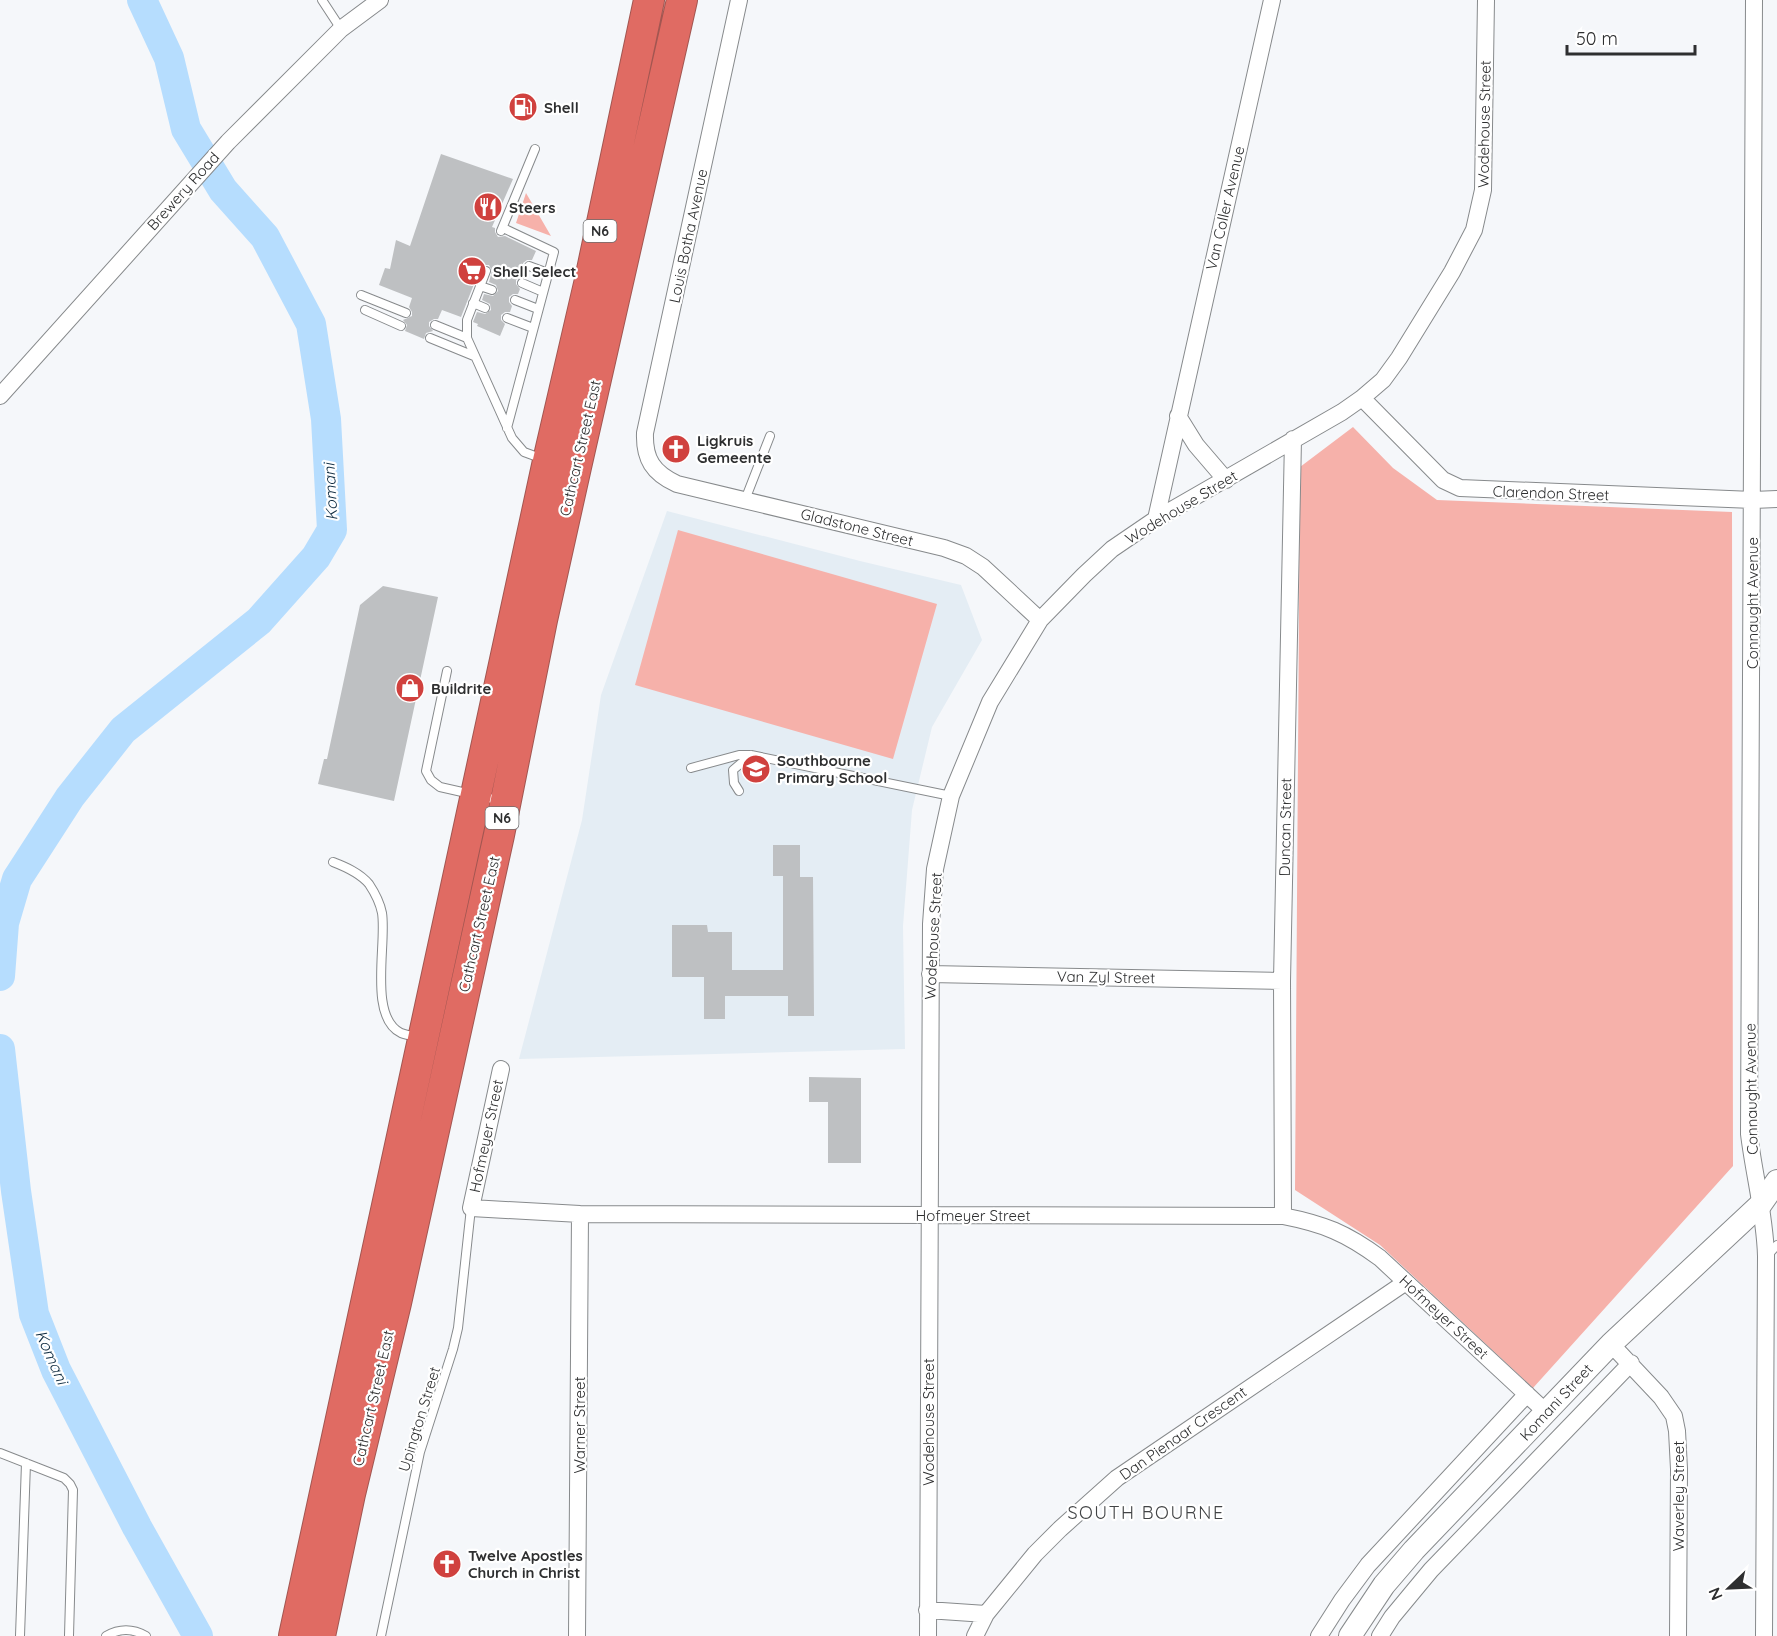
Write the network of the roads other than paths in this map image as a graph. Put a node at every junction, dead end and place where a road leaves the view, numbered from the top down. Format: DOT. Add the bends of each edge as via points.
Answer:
graph roads {
  1 [pos="322,0"];
  2 [pos="380,0"];
  3 [pos="649,0"];
  4 [pos="682,0"];
  5 [pos="740,0"];
  6 [pos="1272,0"];
  7 [pos="1486,0"];
  8 [pos="1754,0"];
  9 [pos="341,29"];
  10 [pos="535,149"];
  11 [pos="529,266"];
  12 [pos="486,272"];
  13 [pos="548,273"];
  14 [pos="522,283"];
  15 [pos="480,286"];
  16 [pos="492,290"];
  17 [pos="543,292"];
  18 [pos="361,295"];
  19 [pos="515,300"];
  20 [pos="473,303"];
  21 [pos="485,308"];
  22 [pos="538,309"];
  23 [pos="365,310"];
  24 [pos="406,313"];
  25 [pos="507,318"];
  26 [pos="435,325"];
  27 [pos="401,326"];
  28 [pos="533,328"];
  29 [pos="430,338"];
  30 [pos="467,338"];
  31 [pos="474,356"];
  32 [pos="0,396"];
  33 [pos="1362,398"];
  34 [pos="1178,416"];
  35 [pos="507,428"];
  36 [pos="770,436"];
  37 [pos="1293,439"];
  38 [pos="562,464"];
  39 [pos="656,470"];
  40 [pos="1226,480"];
  41 [pos="1777,499"];
  42 [pos="745,500"];
  43 [pos="1753,500"];
  44 [pos="1156,519"];
  45 [pos="1040,620"];
  46 [pos="447,671"];
  47 [pos="751,755"];
  48 [pos="691,768"];
  49 [pos="739,790"];
  50 [pos="475,794"];
  51 [pos="951,796"];
  52 [pos="505,801"];
  53 [pos="333,862"];
  54 [pos="930,974"];
  55 [pos="1282,981"];
  56 [pos="438,1041"];
  57 [pos="501,1069"];
  58 [pos="1777,1181"];
  59 [pos="1761,1204"];
  60 [pos="471,1208"];
  61 [pos="580,1214"];
  62 [pos="930,1215"];
  63 [pos="1283,1216"];
  64 [pos="1772,1250"];
  65 [pos="1406,1282"];
  66 [pos="1611,1344"];
  67 [pos="1630,1363"];
  68 [pos="1527,1394"];
  69 [pos="1771,1406"];
  70 [pos="1547,1413"];
  71 [pos="0,1454"];
  72 [pos="26,1463"];
  73 [pos="927,1610"];
  74 [pos="986,1614"];
  75 [pos="20,1636"];
  76 [pos="69,1636"];
  77 [pos="106,1636"];
  78 [pos="146,1636"];
  79 [pos="294,1636"];
  80 [pos="320,1636"];
  81 [pos="381,1636"];
  82 [pos="577,1636"];
  83 [pos="928,1636"];
  84 [pos="975,1636"];
  85 [pos="1319,1636"];
  86 [pos="1350,1636"];
  87 [pos="1380,1636"];
  88 [pos="1678,1636"];
  89 [pos="1764,1636"];
  1 -- 9 [label="lane"];
  2 -- 9 [label="street, Brewery Road"];
  3 -- 38 [label="highway, Cathcart Street East / N6" via="590,284"];
  4 -- 38 [label="highway, Cathcart Street East / N6"];
  5 -- 39 [label="street, Louis Botha Avenue" via="645,433 646,453"];
  6 -- 34 [label="street, Van Coller Avenue"];
  7 -- 33 [label="street, Wodehouse Street" via="1485,171 1474,230 1399,358 1383,380"];
  8 -- 43 [label="street, Connaught Avenue"];
  9 -- 32 [label="street, Brewery Road" via="190,182"];
  10 -- 13 [label="lane" via="502,229 554,252"];
  11 -- 13 [label="lane"];
  12 -- 15 [label="lane"];
  13 -- 17 [label="lane"];
  14 -- 17 [label="lane"];
  15 -- 16 [label="lane"];
  15 -- 20 [label="lane"];
  17 -- 22 [label="lane"];
  18 -- 24 [label="lane"];
  19 -- 22 [label="lane"];
  20 -- 21 [label="lane"];
  20 -- 30 [label="lane" via="467,320"];
  22 -- 28 [label="lane"];
  23 -- 27 [label="lane"];
  25 -- 28 [label="lane"];
  26 -- 30 [label="lane"];
  28 -- 35 [label="lane"];
  29 -- 31 [label="lane"];
  30 -- 31 [label="lane"];
  31 -- 35 [label="lane"];
  33 -- 37 [label="street, Wodehouse Street"];
  33 -- 43 [label="street, Clarendon Street" via="1443,480 1460,488"];
  34 -- 40 [label="street"];
  34 -- 44 [label="street, Van Coller Avenue"];
  35 -- 38 [label="lane" via="524,452"];
  36 -- 42 [label="lane"];
  37 -- 40 [label="street, Wodehouse Street"];
  37 -- 55 [label="street, Duncan Street"];
  38 -- 50 [label="highway, Cathcart Street East / N6"];
  38 -- 52 [label="highway, Cathcart Street East / N6"];
  39 -- 42 [label="street, Gladstone Street" via="677,484"];
  40 -- 44 [label="street, Wodehouse Street"];
  41 -- 43 [label="street, Clarendon Street"];
  42 -- 45 [label="street, Gladstone Street" via="966,555"];
  43 -- 59 [label="street, Connaught Avenue" via="1749,1134"];
  44 -- 45 [label="street, Wodehouse Street" via="1112,549"];
  45 -- 51 [label="street, Wodehouse Street" via="990,702"];
  46 -- 50 [label="lane" via="426,771 440,787"];
  47 -- 48 [label="lane"];
  47 -- 49 [label="lane" via="733,770"];
  47 -- 51 [label="lane"];
  50 -- 52 [label="lane"];
  50 -- 56 [label="highway, Cathcart Street East / N6"];
  51 -- 54 [label="street, Wodehouse Street" via="935,869"];
  52 -- 56 [label="highway, Cathcart Street East / N6"];
  53 -- 56 [label="lane" via="367,882 379,902 383,931 381,986 386,1015 402,1033"];
  54 -- 55 [label="street, Van Zyl Street"];
  54 -- 62 [label="street, Wodehouse Street"];
  55 -- 63 [label="street, Duncan Street"];
  56 -- 79 [label="highway, Cathcart Street East / N6"];
  56 -- 80 [label="highway, Cathcart Street East / N6" via="396,1303"];
  57 -- 60 [label="street, Hofmeyer Street"];
  58 -- 59 [label="street, Komani Street"];
  59 -- 64 [label="street, Connaught Avenue"];
  59 -- 66 [label="street, Komani Street"];
  60 -- 61 [label="street, Hofmeyer Street"];
  60 -- 81 [label="lane, Upington Street" via="458,1328 420,1452"];
  61 -- 62 [label="street, Hofmeyer Street"];
  61 -- 82 [label="street, Warner Street"];
  62 -- 63 [label="street, Hofmeyer Street"];
  62 -- 73 [label="street, Wodehouse Street"];
  63 -- 65 [label="street, Hofmeyer Street" via="1335,1229 1360,1243"];
  64 -- 69 [label="street, Connaught Avenue"];
  65 -- 68 [label="street, Hofmeyer Street"];
  65 -- 74 [label="street, Dan Pienaar Crescent" via="1117,1478 1035,1554"];
  66 -- 67 [label="street, Waverley Street"];
  66 -- 70 [label="street, Komani Street"];
  67 -- 87 [label="street, Komani Street" via="1431,1570"];
  67 -- 88 [label="street, Waverley Street" via="1670,1408 1677,1431"];
  68 -- 70 [label="street, Hofmeyer Street"];
  68 -- 85 [label="street, Komani Street" via="1368,1565"];
  69 -- 89 [label="street, Connaught Avenue"];
  70 -- 86 [label="street, Komani Street" via="1414,1550 1384,1585"];
  71 -- 72 [label="lane"];
  72 -- 75 [label="lane"];
  72 -- 76 [label="lane" via="63,1478 73,1490"];
  73 -- 74 [label="street"];
  73 -- 83 [label="street, Wodehouse Street"];
  74 -- 84 [label="street, Dan Pienaar Crescent"];
  77 -- 78 [label="lane" via="127,1629"];
}
